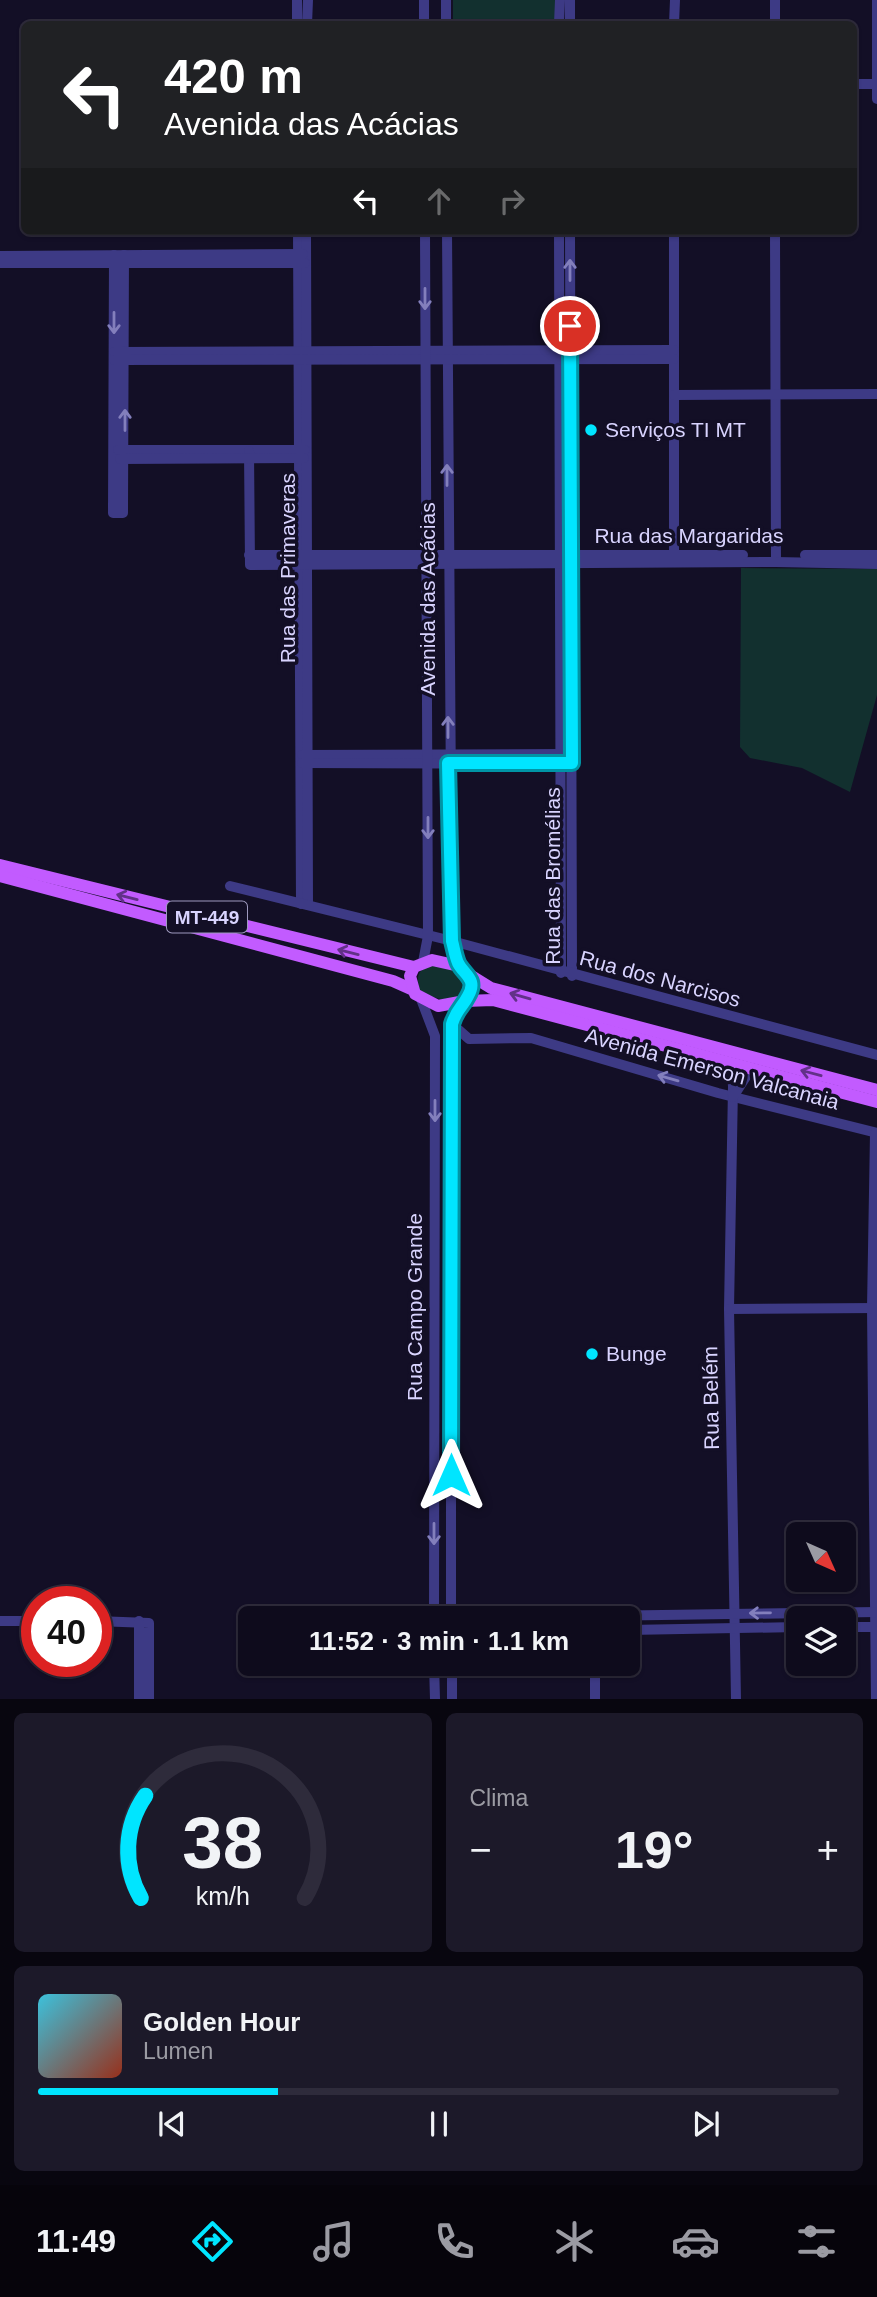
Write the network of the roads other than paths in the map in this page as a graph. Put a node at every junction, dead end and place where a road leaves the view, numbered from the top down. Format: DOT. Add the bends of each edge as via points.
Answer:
graph roads {
  1 [pos="297,0"];
  2 [pos="308,0"];
  3 [pos="424,0"];
  4 [pos="446,0"];
  5 [pos="559,0"];
  6 [pos="570,0"];
  7 [pos="675,0"];
  8 [pos="775,0"];
  9 [pos="877,0"];
  10 [pos="297,21"];
  11 [pos="307,21"];
  12 [pos="424,21"];
  13 [pos="446,21"];
  14 [pos="559,21"];
  15 [pos="570,21"];
  16 [pos="674,21"];
  17 [pos="775,21"];
  18 [pos="857,84"];
  19 [pos="877,84"];
  20 [pos="877,99"];
  21 [pos="299,235"];
  22 [pos="305,235"];
  23 [pos="425,235"];
  24 [pos="447,235"];
  25 [pos="559,235"];
  26 [pos="570,235"];
  27 [pos="674,235"];
  28 [pos="775,235"];
  29 [pos="0,256"];
  30 [pos="119,259"];
  31 [pos="302,259"];
  32 [pos="0,263"];
  33 [pos="302,355"];
  34 [pos="426,355"];
  35 [pos="447,355"];
  36 [pos="565,355"];
  37 [pos="674,355"];
  38 [pos="120,356"];
  39 [pos="877,394"];
  40 [pos="674,395"];
  41 [pos="775,395"];
  42 [pos="248,455"];
  43 [pos="302,455"];
  44 [pos="877,555"];
  45 [pos="674,558"];
  46 [pos="427,559"];
  47 [pos="448,559"];
  48 [pos="776,559"];
  49 [pos="303,560"];
  50 [pos="566,560"];
  51 [pos="877,564"];
  52 [pos="303,759"];
  53 [pos="428,759"];
  54 [pos="448,759"];
  55 [pos="566,759"];
  56 [pos="0,865"];
  57 [pos="0,876"];
  58 [pos="230,886"];
  59 [pos="304,905"];
  60 [pos="428,936"];
  61 [pos="452,941"];
  62 [pos="419,964"];
  63 [pos="459,966"];
  64 [pos="561,973"];
  65 [pos="470,975"];
  66 [pos="572,976"];
  67 [pos="411,989"];
  68 [pos="421,999"];
  69 [pos="462,1002"];
  70 [pos="452,1024"];
  71 [pos="877,1055"];
  72 [pos="725,1062"];
  73 [pos="755,1070"];
  74 [pos="877,1090"];
  75 [pos="733,1097"];
  76 [pos="877,1102"];
  77 [pos="876,1133"];
  78 [pos="875,1308"];
  79 [pos="729,1309"];
  80 [pos="434,1606"];
  81 [pos="451,1606"];
  82 [pos="856,1612"];
  83 [pos="876,1612"];
  84 [pos="734,1613"];
  85 [pos="786,1613"];
  86 [pos="640,1615"];
  87 [pos="652,1615"];
  88 [pos="0,1621"];
  89 [pos="21,1621"];
  90 [pos="112,1621"];
  91 [pos="144,1622"];
  92 [pos="856,1627"];
  93 [pos="876,1627"];
  94 [pos="786,1628"];
  95 [pos="735,1629"];
  96 [pos="640,1630"];
  97 [pos="653,1630"];
  98 [pos="434,1676"];
  99 [pos="452,1676"];
  100 [pos="595,1676"];
  101 [pos="139,1699"];
  102 [pos="149,1699"];
  103 [pos="435,1699"];
  104 [pos="452,1699"];
  105 [pos="595,1699"];
  106 [pos="736,1699"];
  107 [pos="876,1699"];
  1 -- 10 [label="street"];
  2 -- 11 [label="street"];
  3 -- 12 [label="street"];
  4 -- 13 [label="street"];
  5 -- 14 [label="street"];
  6 -- 15 [label="street"];
  7 -- 16 [label="street"];
  8 -- 17 [label="street"];
  9 -- 19 [label="street"];
  18 -- 19 [label="street"];
  19 -- 20 [label="street"];
  21 -- 31 [label="street, Rua das Primaveras"];
  22 -- 31 [label="street, Rua das Primaveras"];
  23 -- 34 [label="street, Avenida das Acácias, one-way"];
  24 -- 35 [label="street, Avenida das Acácias"];
  25 -- 36 [label="street, Rua das Bromélias"];
  36 -- 26 [label="street, Rua das Bromélias, one-way"];
  27 -- 37 [label="street"];
  28 -- 41 [label="street"];
  29 -- 30 [label="street"];
  30 -- 31 [label="street"];
  30 -- 32 [label="street"];
  30 -- 38 [label="street"];
  31 -- 33 [label="street, Rua das Primaveras"];
  33 -- 34 [label="street"];
  33 -- 38 [label="street"];
  33 -- 43 [label="street, Rua das Primaveras"];
  34 -- 35 [label="street"];
  34 -- 46 [label="street, Avenida das Acácias"];
  35 -- 36 [label="street"];
  47 -- 35 [label="street, Avenida das Acácias, one-way"];
  36 -- 37 [label="street"];
  36 -- 50 [label="street, Rua das Bromélias"];
  37 -- 40 [label="street"];
  38 -- 42 [label="street" via="119,455"];
  39 -- 41 [label="street"];
  40 -- 41 [label="street"];
  40 -- 45 [label="street"];
  41 -- 48 [label="street"];
  42 -- 43 [label="street"];
  42 -- 49 [label="street, Rua das Margaridas" via="249,560"];
  43 -- 49 [label="street, Rua das Primaveras"];
  44 -- 48 [label="street, Rua das Margaridas"];
  45 -- 48 [label="street, Rua das Margaridas"];
  45 -- 50 [label="street, Rua das Margaridas"];
  46 -- 47 [label="street, Rua das Margaridas"];
  46 -- 49 [label="street, Rua das Margaridas"];
  46 -- 53 [label="street, Avenida das Acácias"];
  47 -- 50 [label="street, Rua das Margaridas"];
  54 -- 47 [label="street, Avenida das Acácias, one-way"];
  48 -- 51 [label="street, Rua das Margaridas"];
  49 -- 52 [label="street, Rua das Primaveras"];
  50 -- 55 [label="street, Rua das Bromélias"];
  52 -- 53 [label="street"];
  52 -- 59 [label="street, Rua das Primaveras"];
  53 -- 54 [label="street"];
  53 -- 60 [label="street, Avenida das Acácias, one-way"];
  54 -- 55 [label="street"];
  54 -- 61 [label="street, Avenida das Acácias"];
  55 -- 64 [label="street, Rua das Bromélias"];
  55 -- 66 [label="street, Rua das Bromélias"];
  62 -- 56 [label="main road, MT-449, one-way"];
  57 -- 67 [label="main road, MT-449"];
  58 -- 59 [label="street, Rua dos Narcisos"];
  59 -- 60 [label="street, Rua dos Narcisos"];
  60 -- 61 [label="street, Rua dos Narcisos"];
  60 -- 62 [label="street, Avenida das Acácias"];
  61 -- 63 [label="street, Avenida das Acácias"];
  61 -- 64 [label="street, Rua dos Narcisos"];
  62 -- 63 [label="main road, MT-449" via="441,961"];
  62 -- 67 [label="main road" via="410,976"];
  63 -- 65 [label="main road"];
  64 -- 66 [label="street, Rua dos Narcisos"];
  65 -- 69 [label="main road" via="471,989"];
  74 -- 65 [label="main road, one-way" via="491,988"];
  66 -- 71 [label="street, Rua dos Narcisos"];
  67 -- 68 [label="main road, MT-449"];
  68 -- 69 [label="main road" via="438,1006"];
  68 -- 80 [label="street, Rua Campo Grande, one-way" via="435,1036"];
  69 -- 70 [label="street, Rua Campo Grande"];
  69 -- 72 [label="main road" via="493,1000"];
  75 -- 70 [label="street, Avenida Emerson Valcanaia, one-way" via="537,1040 469,1040"];
  70 -- 81 [label="street, Rua Campo Grande"];
  72 -- 73 [label="main road"];
  72 -- 75 [label="street, Rua Belém" via="732,1070"];
  73 -- 75 [label="street"];
  73 -- 76 [label="main road"];
  75 -- 77 [label="street, Avenida Emerson Valcanaia"];
  75 -- 79 [label="street, Rua Belém"];
  77 -- 78 [label="street"];
  78 -- 79 [label="street"];
  78 -- 83 [label="street"];
  79 -- 84 [label="street, Rua Belém"];
  82 -- 83 [label="street"];
  83 -- 93 [label="street"];
  85 -- 84 [label="street, one-way"];
  84 -- 87 [label="street"];
  84 -- 95 [label="street, Rua Belém"];
  86 -- 87 [label="street"];
  87 -- 97 [label="street"];
  88 -- 89 [label="street"];
  90 -- 91 [label="street"];
  91 -- 101 [label="street"];
  91 -- 102 [label="street"];
  92 -- 93 [label="street"];
  93 -- 107 [label="street"];
  94 -- 95 [label="street"];
  95 -- 97 [label="street"];
  95 -- 106 [label="street, Rua Belém"];
  96 -- 97 [label="street"];
  98 -- 103 [label="street"];
  99 -- 104 [label="street"];
  100 -- 105 [label="street"];
}
